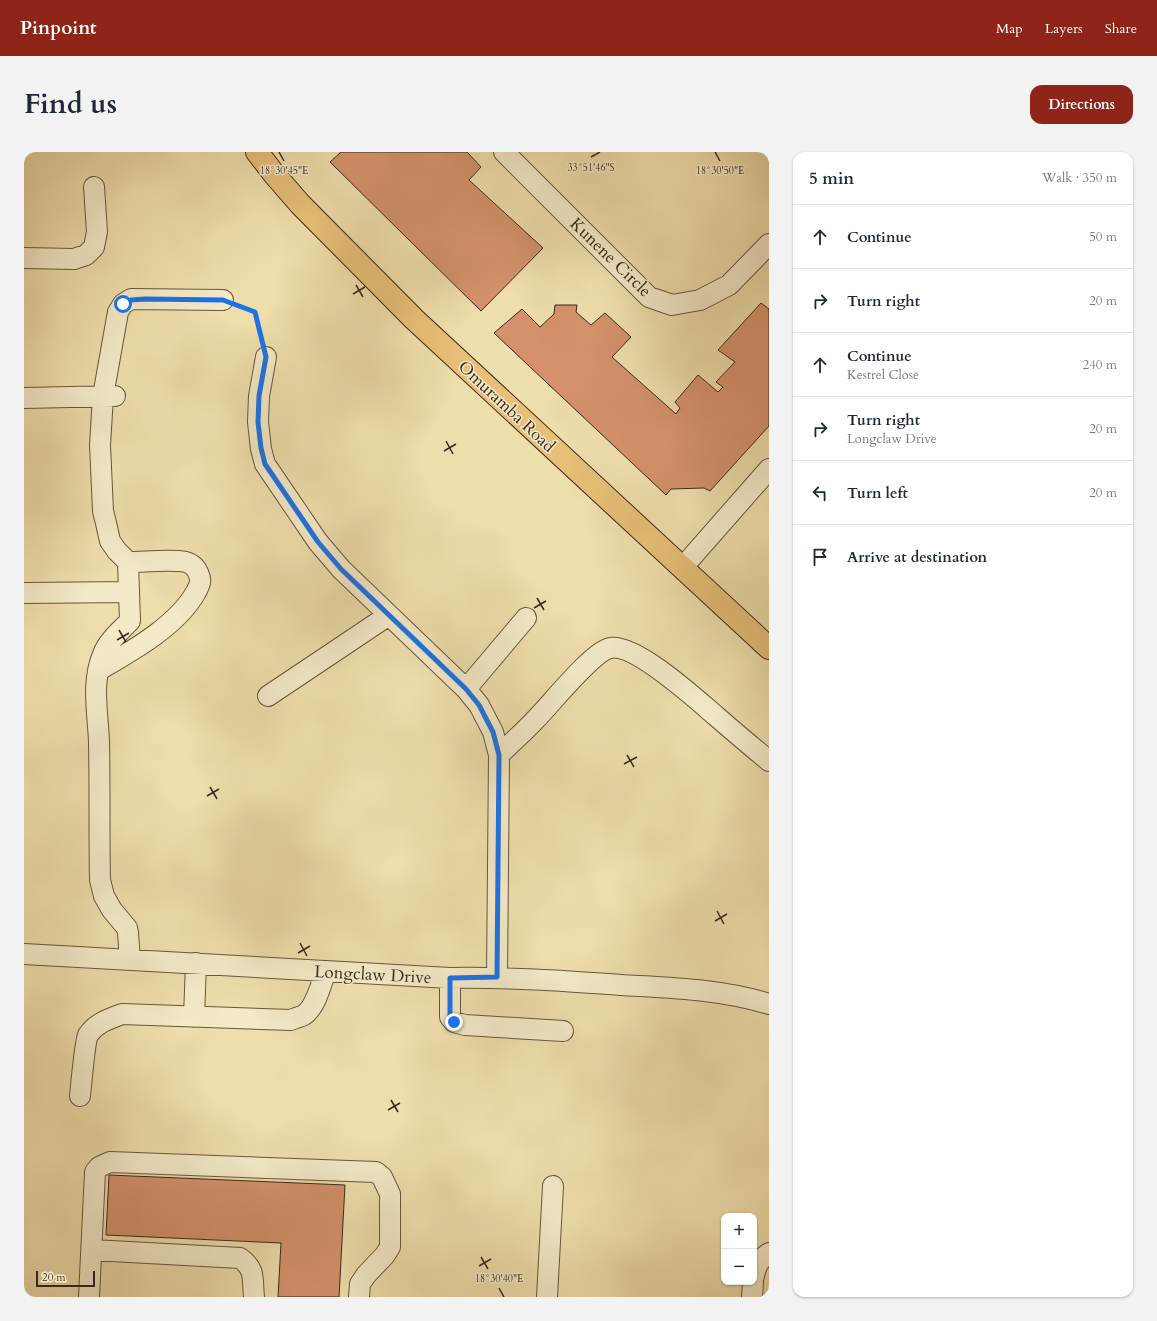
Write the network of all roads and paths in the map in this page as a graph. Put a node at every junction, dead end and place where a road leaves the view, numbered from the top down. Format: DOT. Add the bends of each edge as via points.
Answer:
graph roads {
  1 [pos="257,152"];
  2 [pos="504,152"];
  3 [pos="94,187"];
  4 [pos="769,244"];
  5 [pos="24,258"];
  6 [pos="223,300"];
  7 [pos="266,357"];
  8 [pos="110,396"];
  9 [pos="24,398"];
  10 [pos="769,469"];
  11 [pos="128,562"];
  12 [pos="683,567"];
  13 [pos="129,592"];
  14 [pos="24,593"];
  15 [pos="389,615"];
  16 [pos="526,618"];
  17 [pos="130,621"];
  18 [pos="149,638"];
  19 [pos="769,648"];
  20 [pos="99,670"];
  21 [pos="466,689"];
  22 [pos="268,696"];
  23 [pos="499,755"];
  24 [pos="769,761"];
  25 [pos="24,954"];
  26 [pos="130,960"];
  27 [pos="196,963"];
  28 [pos="326,971"];
  29 [pos="497,977"];
  30 [pos="450,978"];
  31 [pos="769,1004"];
  32 [pos="194,1017"];
  33 [pos="563,1031"];
  34 [pos="80,1096"];
  35 [pos="553,1186"];
  36 [pos="92,1250"];
  37 [pos="769,1253"];
  38 [pos="757,1265"];
  39 [pos="753,1285"];
  40 [pos="359,1290"];
  41 [pos="89,1297"];
  42 [pos="254,1297"];
  43 [pos="547,1297"];
  44 [pos="752,1297"];
  1 -- 12 [label="main road, Omuramba Road" via="300,204 414,319"];
  2 -- 4 [label="street, Kunene Circle" via="649,298 672,305 700,300 729,285"];
  3 -- 5 [label="street" via="97,232 94,247 86,255 74,259"];
  6 -- 7 [label="path" via="255,312"];
  6 -- 8 [label="street" via="145,299 131,300 123,304 118,312"];
  7 -- 15 [label="street" via="259,396 258,422 265,464 318,542 341,569"];
  8 -- 9 [label="street"];
  8 -- 11 [label="street" via="100,445 103,511 110,541"];
  10 -- 12 [label="street"];
  11 -- 13 [label="street"];
  11 -- 18 [label="street" via="187,562 195,567 200,576 200,583 191,600 177,617"];
  12 -- 19 [label="main road, Omuramba Road"];
  13 -- 14 [label="street"];
  13 -- 17 [label="street"];
  15 -- 21 [label="street"];
  15 -- 22 [label="street"];
  16 -- 21 [label="street"];
  17 -- 18 [label="street"];
  17 -- 20 [label="street" via="107,646"];
  18 -- 20 [label="street"];
  20 -- 26 [label="street" via="95,693 99,741 100,880 104,896 127,928"];
  21 -- 23 [label="street" via="479,705 493,732"];
  23 -- 24 [label="street" via="588,662 602,652 616,648 634,654 668,676"];
  23 -- 29 [label="street"];
  25 -- 26 [label="street, Longclaw Drive"];
  26 -- 27 [label="street, Longclaw Drive"];
  27 -- 28 [label="street, Longclaw Drive"];
  27 -- 32 [label="street"];
  28 -- 30 [label="street, Longclaw Drive"];
  28 -- 32 [label="street" via="311,1007 304,1015 292,1020"];
  29 -- 30 [label="street, Longclaw Drive"];
  29 -- 31 [label="street, Longclaw Drive" via="704,990"];
  30 -- 33 [label="street" via="450,1017 454,1022 465,1025"];
  32 -- 34 [label="street" via="122,1014 94,1028 87,1036"];
  35 -- 43 [label="street"];
  36 -- 40 [label="street" via="95,1172 110,1162 376,1172 382,1177 390,1194 390,1247 370,1270"];
  36 -- 41 [label="street"];
  36 -- 42 [label="street" via="240,1258 252,1269"];
  37 -- 38 [label="street"];
  39 -- 44 [label="street"];
}
